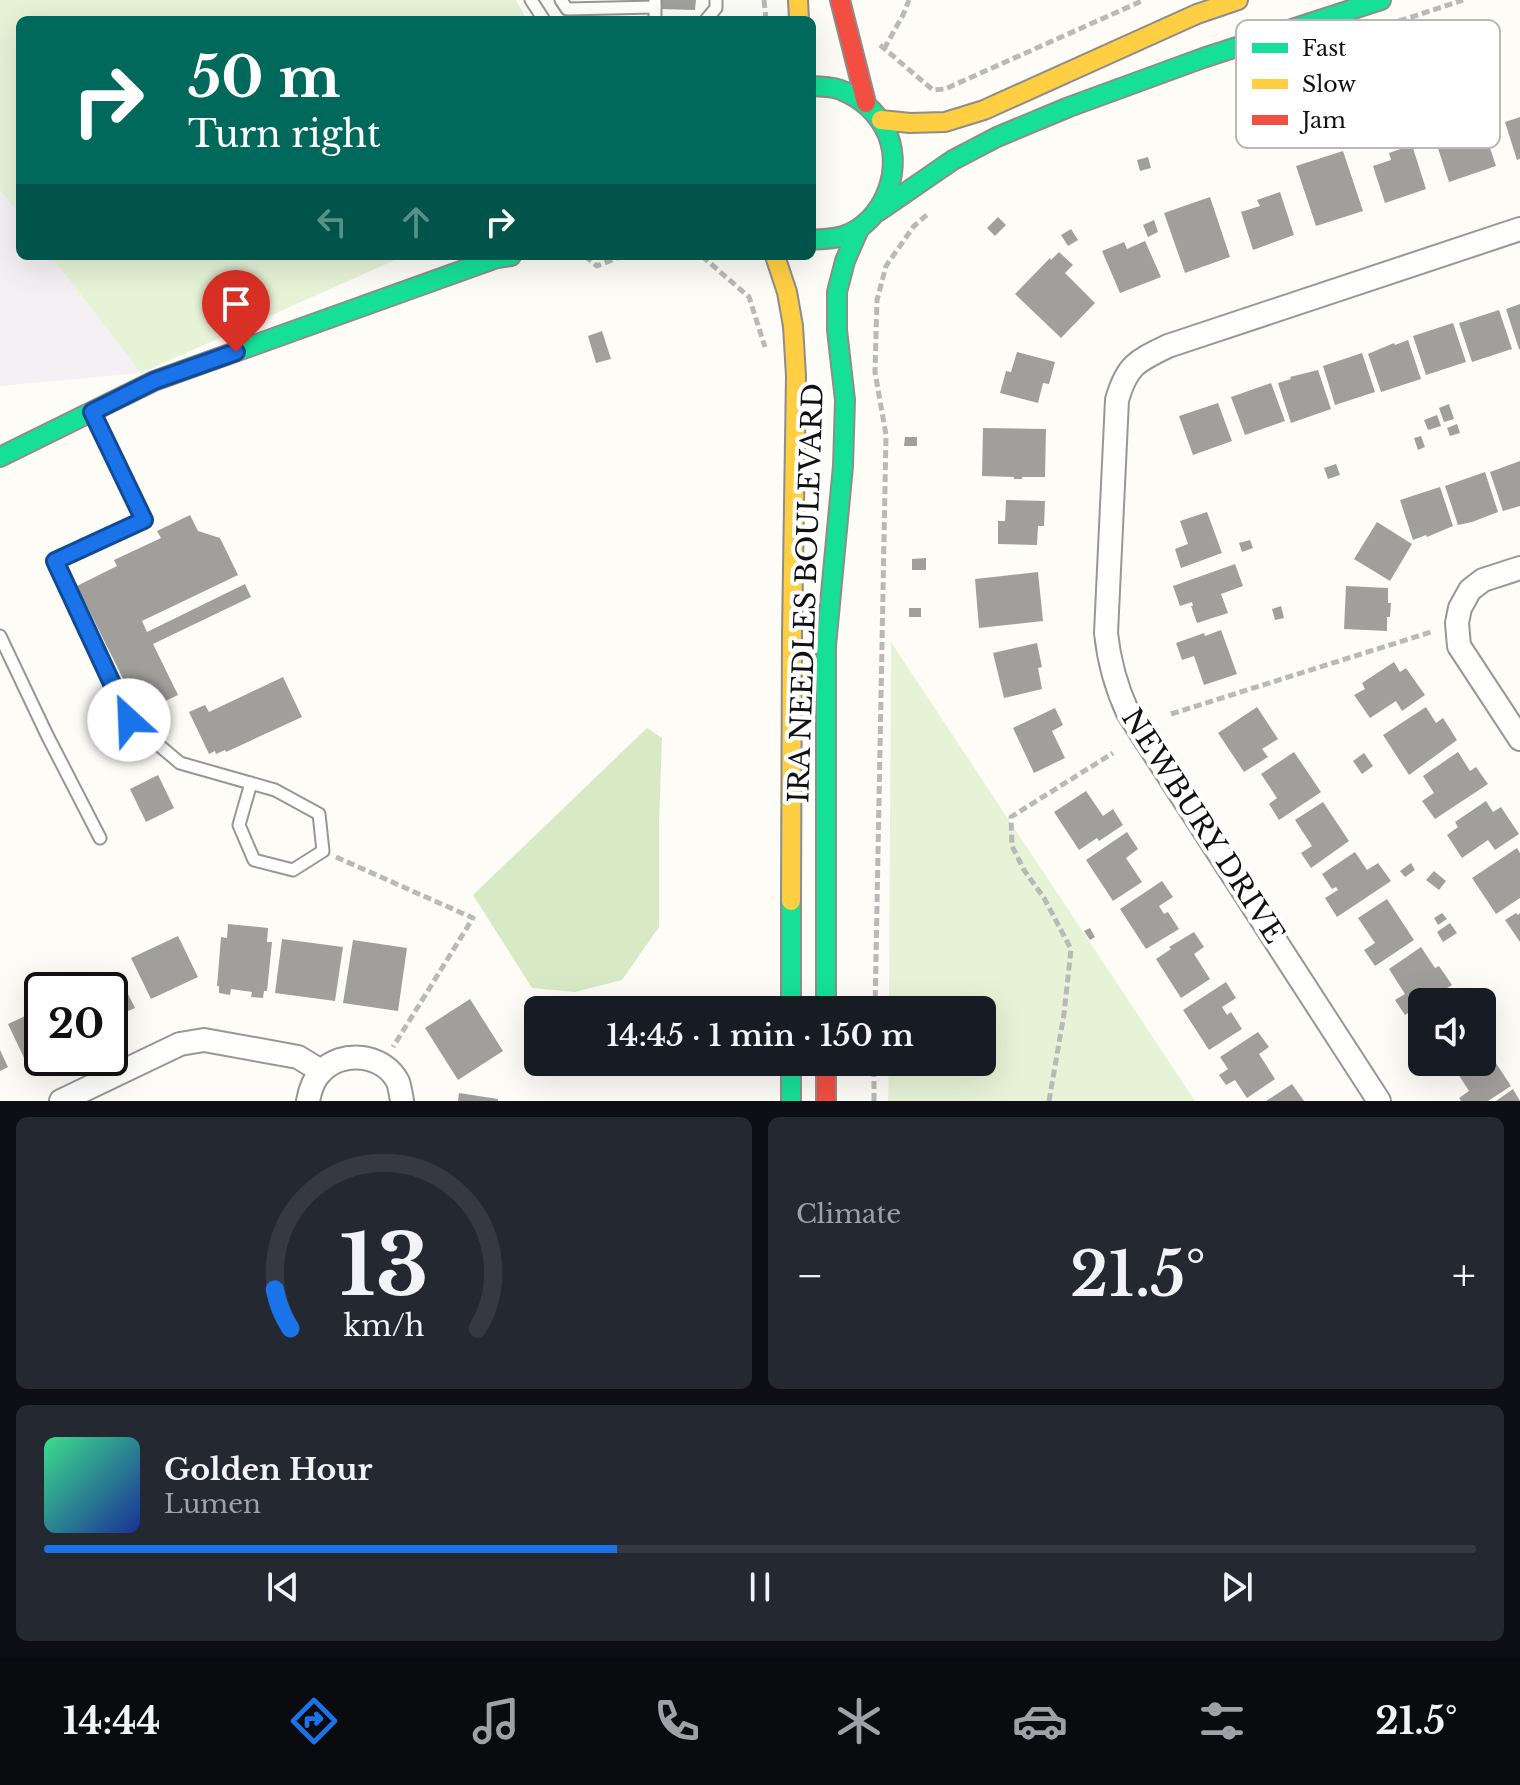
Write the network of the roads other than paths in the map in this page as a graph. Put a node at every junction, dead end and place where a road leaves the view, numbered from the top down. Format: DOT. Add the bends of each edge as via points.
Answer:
graph roads {
  1 [pos="561,0"];
  2 [pos="840,0"];
  3 [pos="1238,0"];
  4 [pos="1381,0"];
  5 [pos="655,3"];
  6 [pos="1320,20"];
  7 [pos="1236,47"];
  8 [pos="816,86"];
  9 [pos="866,103"];
  10 [pos="881,120"];
  11 [pos="879,211"];
  12 [pos="859,229"];
  13 [pos="1520,229"];
  14 [pos="816,240"];
  15 [pos="495,260"];
  16 [pos="776,260"];
  17 [pos="92,412"];
  18 [pos="0,457"];
  19 [pos="1520,568"];
  20 [pos="0,636"];
  21 [pos="1520,739"];
  22 [pos="251,783"];
  23 [pos="100,838"];
  24 [pos="791,996"];
  25 [pos="826,996"];
  26 [pos="321,1071"];
  27 [pos="791,1076"];
  28 [pos="826,1076"];
  29 [pos="61,1101"];
  30 [pos="308,1101"];
  31 [pos="402,1101"];
  32 [pos="791,1101"];
  33 [pos="826,1101"];
  34 [pos="1379,1101"];
  1 -- 5 [label="lane" via="567,9"];
  2 -- 9 [label="main road"];
  3 -- 10 [label="main road" via="984,110 945,122"];
  4 -- 6 [label="main road"];
  7 -- 11 [label="main road" via="997,137"];
  8 -- 9 [label="main road" via="841,89"];
  9 -- 10 [label="main road"];
  10 -- 11 [label="main road" via="894,166"];
  11 -- 12 [label="main road"];
  12 -- 14 [label="main road"];
  12 -- 25 [label="main road, IRA NEEDLES BOULEVARD" via="837,292 845,400 826,646"];
  13 -- 34 [label="street, NEWBURY DRIVE" via="1168,346 1132,368 1117,400 1106,633 1117,689"];
  15 -- 17 [label="main road" via="154,381"];
  16 -- 24 [label="main road, IRA NEEDLES BOULEVARD" via="793,326 796,376"];
  17 -- 18 [label="main road"];
  17 -- 22 [label="lane" via="144,520 55,561 129,720 180,763"];
  19 -- 21 [label="street" via="1470,590 1457,623 1459,646"];
  20 -- 23 [label="lane"];
  22 -- 22 [label="lane" via="319,814 323,851 293,870 254,860 239,825"];
  26 -- 29 [label="street" via="298,1057 204,1040 180,1044"];
  26 -- 30 [label="street"];
  26 -- 31 [label="street" via="334,1061 372,1059 399,1083"];
  27 -- 32 [label="main road"];
  28 -- 33 [label="main road"];
}
